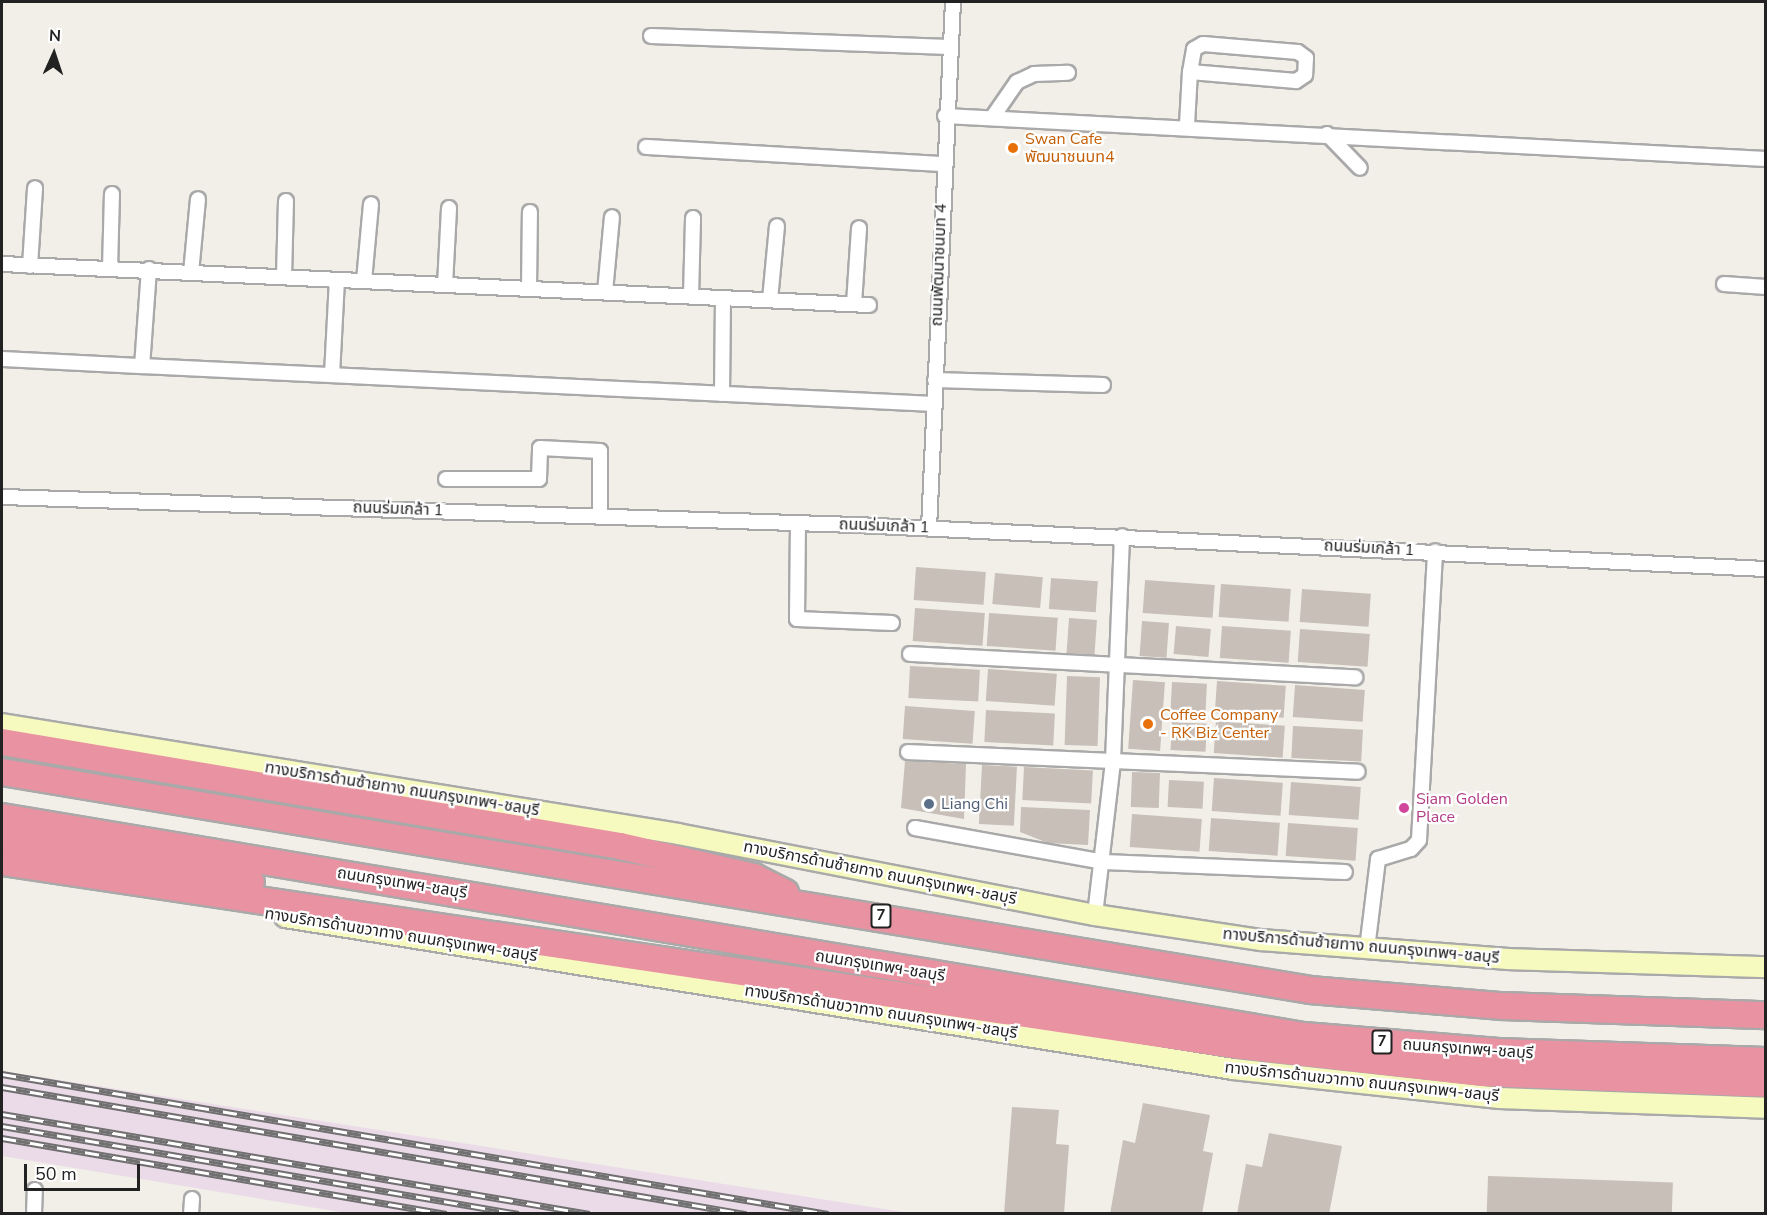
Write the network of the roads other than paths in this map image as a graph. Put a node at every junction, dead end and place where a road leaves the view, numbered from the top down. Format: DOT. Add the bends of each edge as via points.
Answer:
graph roads {
  1 [pos="952,2"];
  2 [pos="651,36"];
  3 [pos="949,47"];
  4 [pos="1190,72"];
  5 [pos="1068,73"];
  6 [pos="945,116"];
  7 [pos="992,118"];
  8 [pos="1186,125"];
  9 [pos="1327,134"];
  10 [pos="646,147"];
  11 [pos="1766,159"];
  12 [pos="943,164"];
  13 [pos="1360,168"];
  14 [pos="35,188"];
  15 [pos="112,194"];
  16 [pos="198,199"];
  17 [pos="286,201"];
  18 [pos="371,204"];
  19 [pos="449,208"];
  20 [pos="530,212"];
  21 [pos="612,217"];
  22 [pos="693,218"];
  23 [pos="777,226"];
  24 [pos="859,228"];
  25 [pos="2,264"];
  26 [pos="30,266"];
  27 [pos="110,269"];
  28 [pos="149,270"];
  29 [pos="191,273"];
  30 [pos="284,277"];
  31 [pos="337,280"];
  32 [pos="364,281"];
  33 [pos="1724,284"];
  34 [pos="445,285"];
  35 [pos="1766,286"];
  36 [pos="529,289"];
  37 [pos="605,292"];
  38 [pos="691,296"];
  39 [pos="723,298"];
  40 [pos="770,300"];
  41 [pos="855,304"];
  42 [pos="869,305"];
  43 [pos="2,359"];
  44 [pos="142,366"];
  45 [pos="332,375"];
  46 [pos="935,380"];
  47 [pos="1103,385"];
  48 [pos="722,394"];
  49 [pos="934,404"];
  50 [pos="446,479"];
  51 [pos="2,497"];
  52 [pos="600,516"];
  53 [pos="798,523"];
  54 [pos="929,528"];
  55 [pos="1122,536"];
  56 [pos="1435,551"];
  57 [pos="1766,569"];
  58 [pos="892,623"];
  59 [pos="910,654"];
  60 [pos="1117,664"];
  61 [pos="1355,677"];
  62 [pos="2,724"];
  63 [pos="2,742"];
  64 [pos="908,752"];
  65 [pos="1113,761"];
  66 [pos="2,772"];
  67 [pos="1358,772"];
  68 [pos="2,817"];
  69 [pos="915,828"];
  70 [pos="2,842"];
  71 [pos="2,862"];
  72 [pos="1104,862"];
  73 [pos="1345,872"];
  74 [pos="2,875"];
  75 [pos="806,903"];
  76 [pos="1095,915"];
  77 [pos="1367,949"];
  78 [pos="807,954"];
  79 [pos="1766,967"];
  80 [pos="1766,1015"];
  81 [pos="1766,1061"];
  82 [pos="1766,1084"];
  83 [pos="1766,1108"];
  84 [pos="35,1190"];
  85 [pos="192,1199"];
  86 [pos="34,1214"];
  87 [pos="191,1214"];
  1 -- 3 [label="street, ถนนพัฒนาชนบท 4"];
  2 -- 3 [label="street"];
  3 -- 6 [label="street, ถนนพัฒนาชนบท 4"];
  4 -- 4 [label="street" via="1194,50 1203,44 1298,52 1306,58 1300,81"];
  4 -- 8 [label="street"];
  5 -- 7 [label="street" via="1034,74 1017,82"];
  6 -- 7 [label="street"];
  6 -- 12 [label="street, ถนนพัฒนาชนบท 4"];
  7 -- 8 [label="street"];
  8 -- 9 [label="street"];
  9 -- 11 [label="street"];
  9 -- 13 [label="street"];
  10 -- 12 [label="street"];
  12 -- 46 [label="street, ถนนพัฒนาชนบท 4"];
  14 -- 26 [label="street"];
  15 -- 27 [label="street"];
  16 -- 29 [label="street"];
  17 -- 30 [label="street"];
  18 -- 32 [label="street"];
  19 -- 34 [label="street"];
  20 -- 36 [label="street"];
  21 -- 37 [label="street"];
  22 -- 38 [label="street"];
  23 -- 40 [label="street"];
  24 -- 41 [label="street"];
  25 -- 26 [label="street"];
  26 -- 27 [label="street"];
  27 -- 28 [label="street"];
  28 -- 29 [label="street"];
  28 -- 44 [label="street"];
  29 -- 30 [label="street"];
  30 -- 31 [label="street"];
  31 -- 32 [label="street"];
  31 -- 45 [label="street"];
  32 -- 34 [label="street"];
  33 -- 35 [label="street"];
  34 -- 36 [label="street"];
  36 -- 37 [label="street"];
  37 -- 38 [label="street"];
  38 -- 39 [label="street"];
  39 -- 40 [label="street"];
  39 -- 48 [label="street"];
  40 -- 41 [label="street"];
  41 -- 42 [label="street"];
  43 -- 44 [label="street"];
  44 -- 45 [label="street"];
  45 -- 48 [label="street"];
  46 -- 47 [label="street"];
  46 -- 49 [label="street, ถนนพัฒนาชนบท 4"];
  48 -- 49 [label="street"];
  49 -- 54 [label="street, ถนนพัฒนาชนบท 4"];
  50 -- 52 [label="street" via="539,479 540,448 600,451"];
  51 -- 52 [label="street, ถนนร่มเกล้า 1"];
  52 -- 53 [label="street, ถนนร่มเกล้า 1"];
  53 -- 54 [label="street, ถนนร่มเกล้า 1"];
  53 -- 58 [label="street" via="797,619"];
  54 -- 55 [label="street, ถนนร่มเกล้า 1"];
  55 -- 56 [label="street, ถนนร่มเกล้า 1"];
  55 -- 60 [label="street"];
  56 -- 57 [label="street, ถนนร่มเกล้า 1"];
  56 -- 77 [label="street" via="1419,840 1411,849 1378,859"];
  59 -- 60 [label="street"];
  60 -- 61 [label="street"];
  60 -- 65 [label="street"];
  62 -- 76 [label="main road, ทางบริการด้านซ้ายทาง ถนนกรุงเทพฯ-ชลบุรี" via="678,834"];
  63 -- 75 [label="highway" via="620,846 754,877"];
  64 -- 65 [label="street"];
  65 -- 67 [label="street"];
  65 -- 72 [label="street"];
  66 -- 75 [label="highway, 7"];
  68 -- 78 [label="highway, ถนนกรุงเทพฯ-ชลบุรี / 7"];
  69 -- 72 [label="street"];
  70 -- 78 [label="highway" via="592,940 741,959"];
  71 -- 82 [label="highway" via="1234,1046 1483,1073"];
  72 -- 73 [label="street"];
  72 -- 76 [label="street"];
  74 -- 83 [label="main road, ทางบริการด้านขวาทาง ถนนกรุงเทพฯ-ชลบุรี" via="1233,1068 1499,1098"];
  75 -- 80 [label="highway, 7" via="1310,990 1502,1006"];
  76 -- 77 [label="main road, ทางบริการด้านซ้ายทาง ถนนกรุงเทพฯ-ชลบุรี"];
  77 -- 79 [label="main road, ทางบริการด้านซ้ายทาง ถนนกรุงเทพฯ-ชลบุรี"];
  78 -- 81 [label="highway, ถนนกรุงเทพฯ-ชลบุรี / 7" via="1304,1036 1498,1052"];
  84 -- 86 [label="street"];
  85 -- 87 [label="street"];
}
